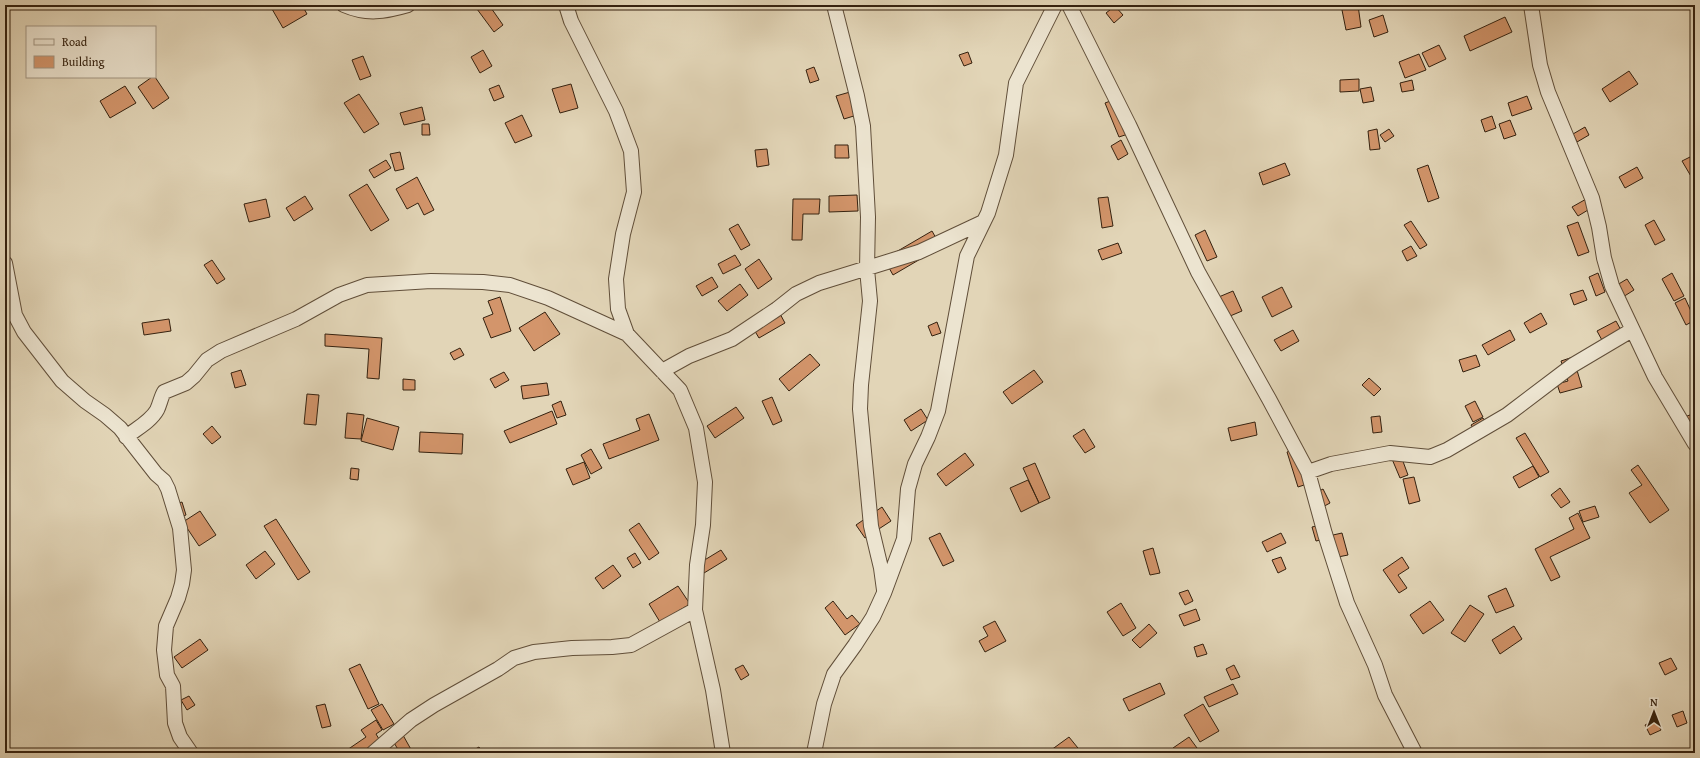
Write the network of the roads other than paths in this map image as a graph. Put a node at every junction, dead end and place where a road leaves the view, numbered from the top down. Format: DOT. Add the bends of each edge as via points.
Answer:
graph roads {
  1 [pos="344,5"];
  2 [pos="408,5"];
  3 [pos="566,5"];
  4 [pos="834,5"];
  5 [pos="1055,5"];
  6 [pos="1069,5"];
  7 [pos="1531,5"];
  8 [pos="983,222"];
  9 [pos="5,263"];
  10 [pos="867,269"];
  11 [pos="1632,330"];
  12 [pos="627,334"];
  13 [pos="662,371"];
  14 [pos="126,437"];
  15 [pos="1695,444"];
  16 [pos="1308,472"];
  17 [pos="884,593"];
  18 [pos="695,610"];
  19 [pos="191,753"];
  20 [pos="373,753"];
  21 [pos="723,753"];
  22 [pos="814,753"];
  23 [pos="1415,753"];
  1 -- 2 [label="street" via="371,12"];
  3 -- 12 [label="street" via="571,21 616,111 631,151 634,192 623,234 616,279 618,309"];
  4 -- 10 [label="street" via="863,126 868,217"];
  5 -- 8 [label="street" via="1016,83 1006,155"];
  6 -- 16 [label="street" via="1198,272"];
  7 -- 11 [label="street" via="1540,66 1548,92 1592,198 1612,286"];
  8 -- 10 [label="street" via="918,252"];
  8 -- 17 [label="street" via="967,256 938,411 915,464 908,489 904,539"];
  9 -- 14 [label="street" via="15,315 24,332 62,381 105,415"];
  10 -- 13 [label="street" via="796,294 732,339 689,356"];
  10 -- 17 [label="street" via="870,301 860,409 871,526"];
  11 -- 15 [label="street" via="1655,377"];
  11 -- 16 [label="street" via="1573,365 1507,414 1447,450 1430,457 1390,453 1331,464"];
  12 -- 13 [label="street"];
  12 -- 14 [label="street" via="548,298 510,285 431,281 367,285 339,295 296,318 221,351 207,360 186,383 164,392 154,414"];
  13 -- 18 [label="street" via="680,390 696,428 706,482"];
  14 -- 19 [label="street" via="164,481 180,528 184,570 178,598 166,626 164,650 168,675 173,686 175,723 180,737"];
  16 -- 23 [label="street" via="1347,603 1376,665 1385,695"];
  17 -- 22 [label="street" via="873,617 834,674 824,704"];
  18 -- 20 [label="street" via="631,644 534,652 514,658 411,720"];
  18 -- 21 [label="street" via="713,690"];
}
